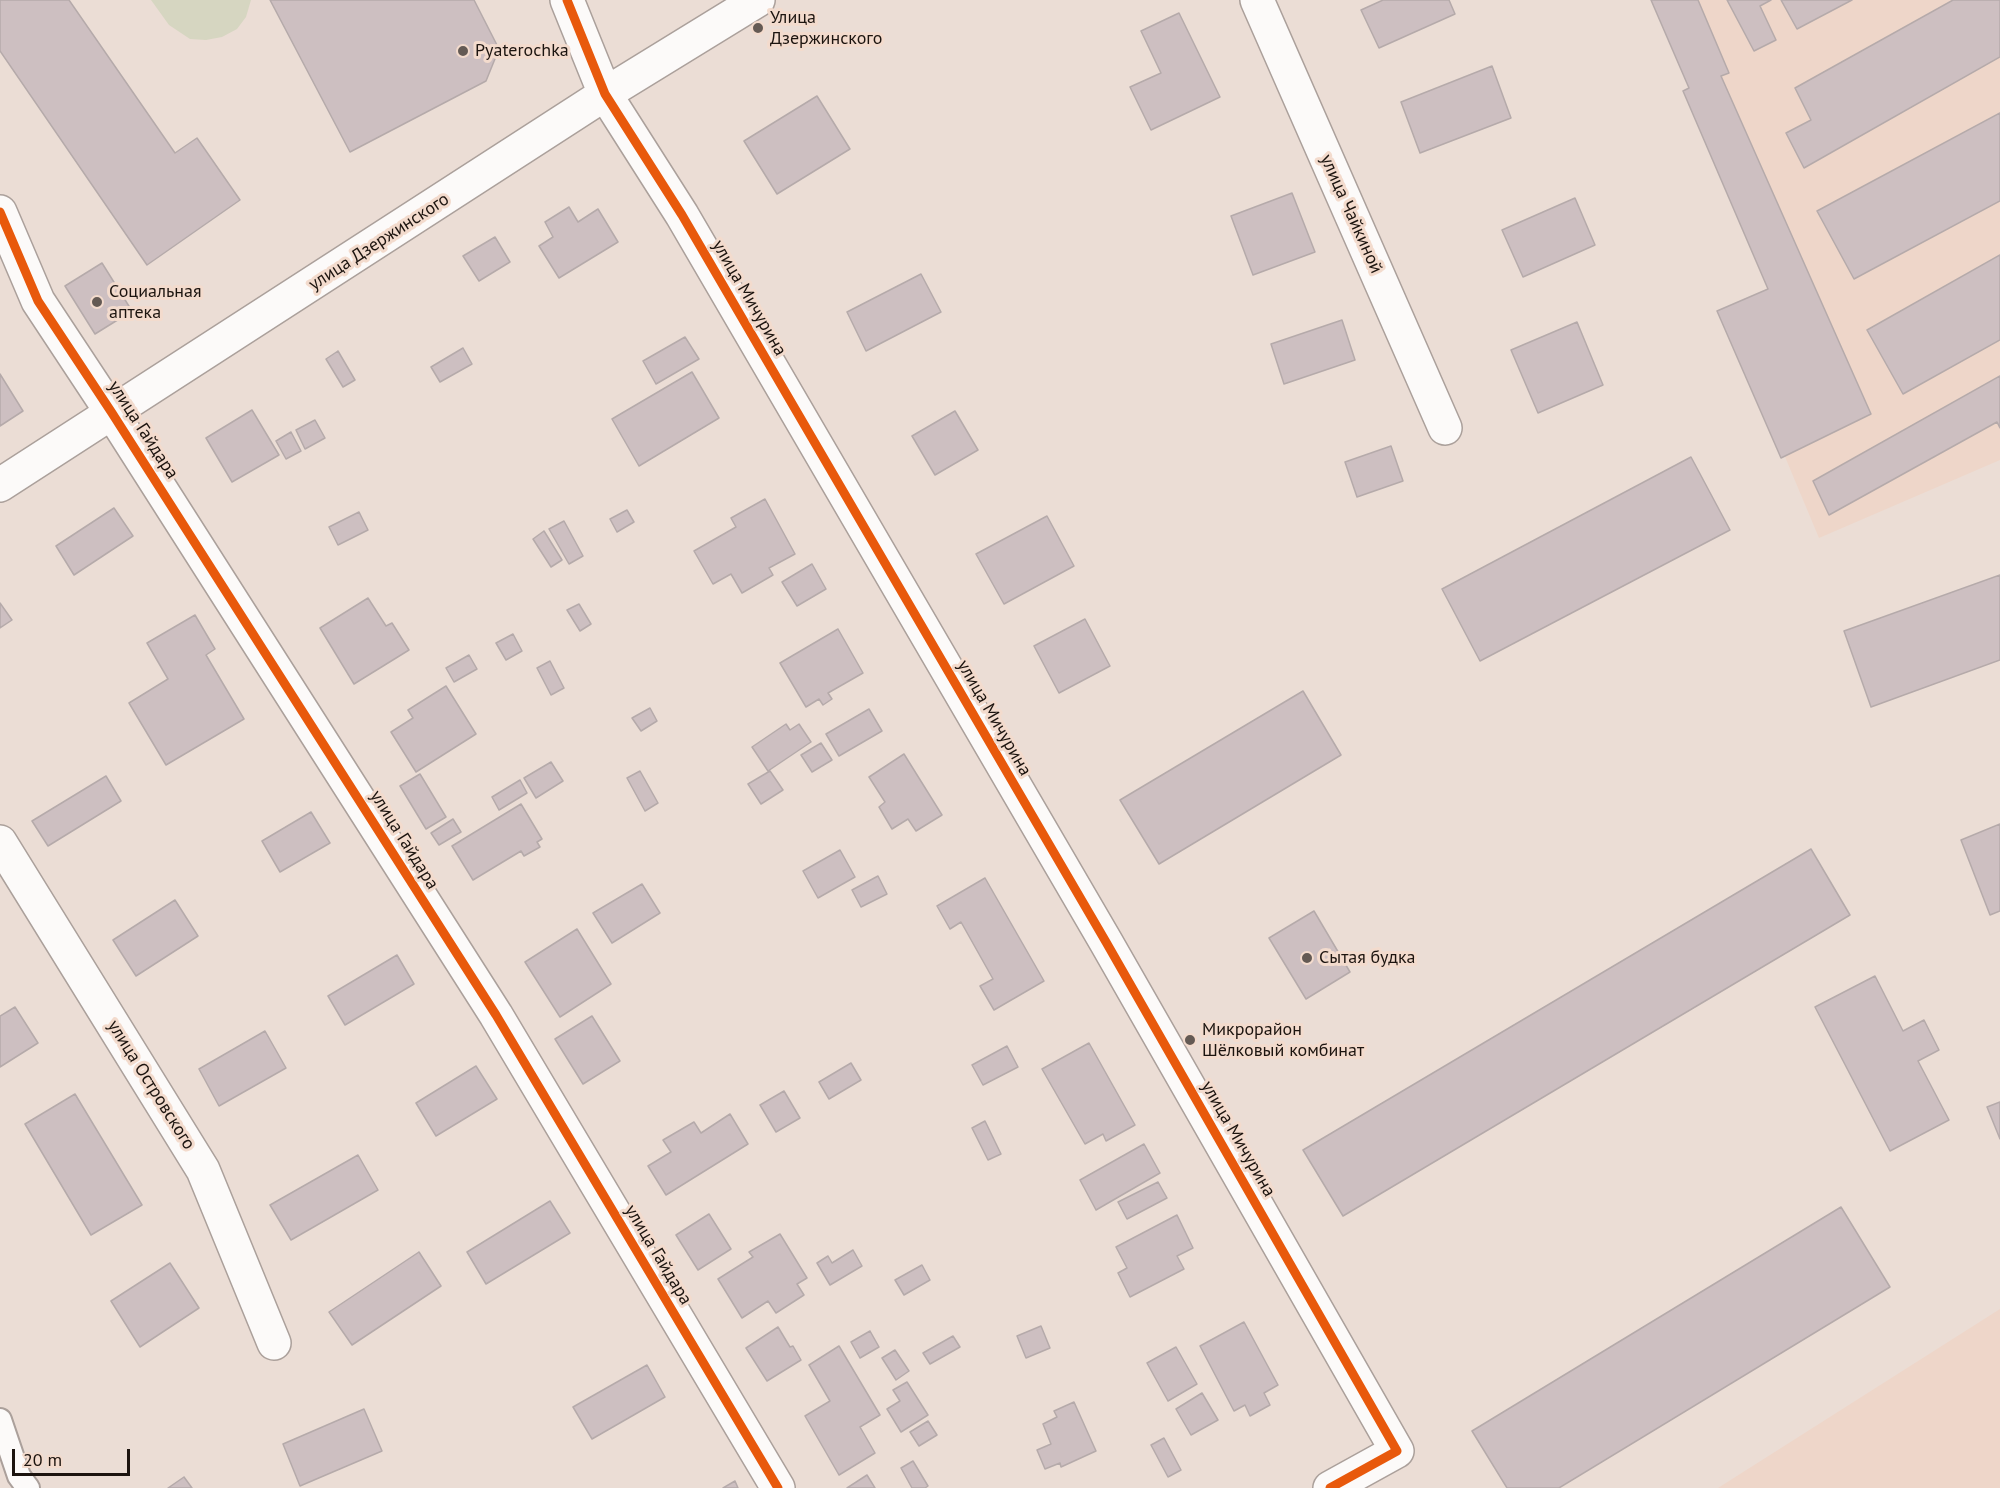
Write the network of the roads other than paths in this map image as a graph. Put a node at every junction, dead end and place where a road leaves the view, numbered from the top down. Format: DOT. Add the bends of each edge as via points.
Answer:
graph roads {
  1 [pos="567,0"];
  2 [pos="758,0"];
  3 [pos="1257,0"];
  4 [pos="605,94"];
  5 [pos="0,212"];
  6 [pos="112,413"];
  7 [pos="1445,428"];
  8 [pos="0,485"];
  9 [pos="0,842"];
  10 [pos="274,1343"];
  11 [pos="0,1420"];
  12 [pos="28,1488"];
  13 [pos="778,1488"];
  14 [pos="1330,1488"];
  1 -- 4 [label="street, улица Мичурина"];
  2 -- 4 [label="street, улица Дзержинского"];
  3 -- 7 [label="street, улица Чайкиной"];
  4 -- 6 [label="street, улица Дзержинского"];
  4 -- 14 [label="street, улица Мичурина" via="682,215 1397,1451"];
  5 -- 6 [label="street, улица Гайдара" via="38,301"];
  6 -- 8 [label="street, улица Дзержинского"];
  6 -- 13 [label="street, улица Гайдара" via="496,1016"];
  9 -- 10 [label="street, улица Островского" via="203,1170"];
  11 -- 12 [label="lane" via="19,1476"];
}
